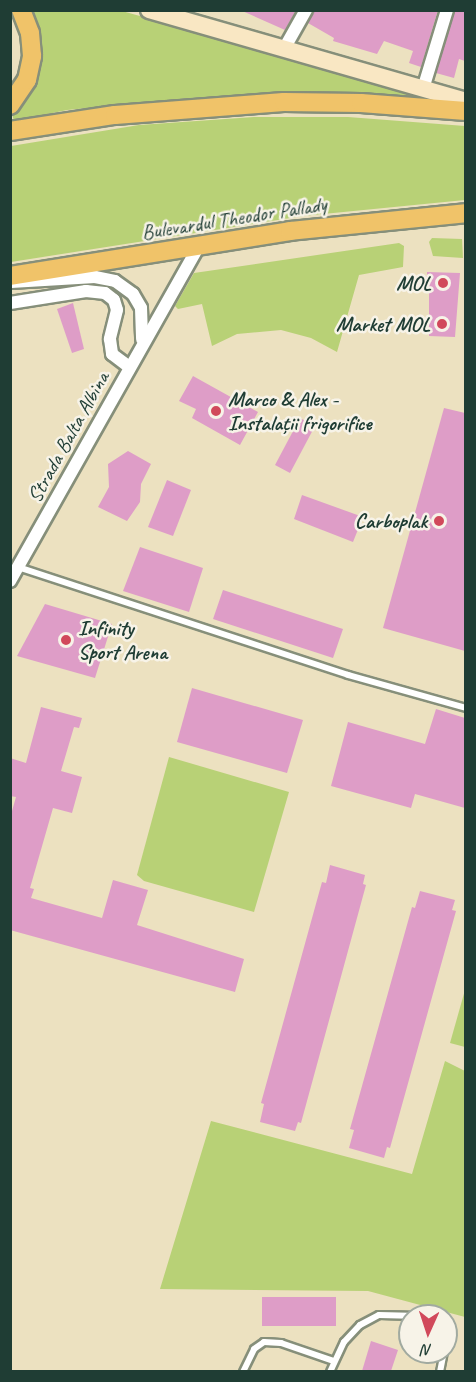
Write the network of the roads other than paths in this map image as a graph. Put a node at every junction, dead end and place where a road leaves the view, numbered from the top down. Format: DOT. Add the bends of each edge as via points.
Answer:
graph roads {
  1 [pos="21,10"];
  2 [pos="149,10"];
  3 [pos="306,10"];
  4 [pos="447,10"];
  5 [pos="284,49"];
  6 [pos="423,89"];
  7 [pos="465,101"];
  8 [pos="10,105"];
  9 [pos="465,111"];
  10 [pos="10,131"];
  11 [pos="465,213"];
  12 [pos="199,245"];
  13 [pos="10,276"];
  14 [pos="10,282"];
  15 [pos="10,303"];
  16 [pos="142,343"];
  17 [pos="129,367"];
  18 [pos="18,567"];
  19 [pos="10,580"];
  20 [pos="465,708"];
  21 [pos="398,1315"];
  22 [pos="334,1361"];
  23 [pos="243,1371"];
  24 [pos="330,1371"];
  1 -- 8 [label="main road" via="30,33 32,56 27,80"];
  2 -- 5 [label="main road"];
  3 -- 5 [label="street"];
  4 -- 6 [label="street"];
  5 -- 6 [label="main road"];
  6 -- 7 [label="main road"];
  9 -- 10 [label="main road" via="284,102 115,115"];
  11 -- 12 [label="main road, Bulevardul Theodor Pallady" via="348,223"];
  12 -- 13 [label="main road, Bulevardul Theodor Pallady"];
  12 -- 16 [label="street, Strada Balta Albina"];
  14 -- 16 [label="street" via="95,277 115,281 133,294 141,308"];
  15 -- 17 [label="street" via="86,291 105,293 114,300 117,310 110,339 112,354"];
  16 -- 17 [label="street, Strada Balta Albina"];
  17 -- 18 [label="street, Strada Balta Albina"];
  18 -- 19 [label="street, Strada Balta Albina"];
  18 -- 20 [label="lane" via="348,675"];
  21 -- 22 [label="lane" via="379,1315 360,1325 344,1342"];
  22 -- 23 [label="lane" via="281,1343 264,1342 254,1349"];
  22 -- 24 [label="lane"];
}
